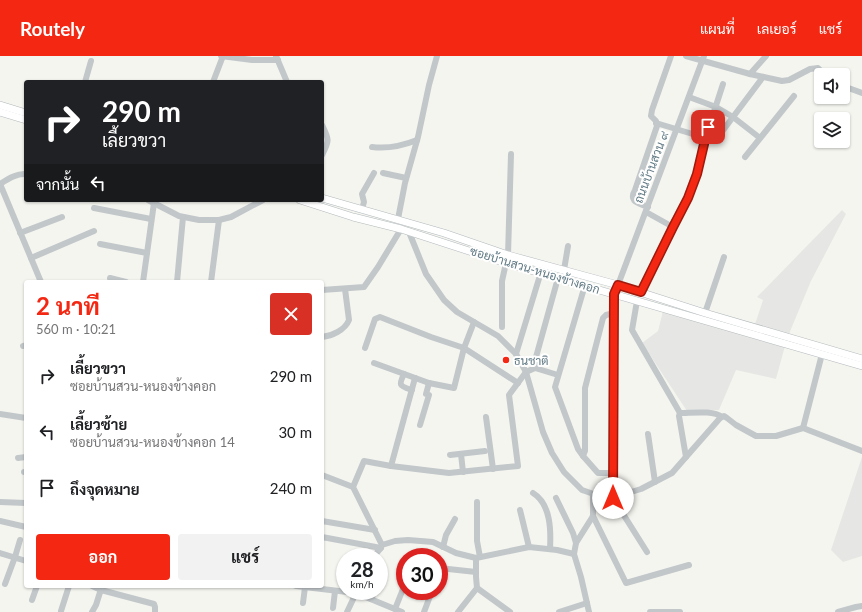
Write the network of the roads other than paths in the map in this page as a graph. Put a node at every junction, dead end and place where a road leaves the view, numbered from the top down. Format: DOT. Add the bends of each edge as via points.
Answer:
graph roads {
  1 [pos="222,56"];
  2 [pos="437,56"];
  3 [pos="671,56"];
  4 [pos="686,56"];
  5 [pos="766,56"];
  6 [pos="277,58"];
  7 [pos="703,58"];
  8 [pos="91,61"];
  9 [pos="814,68"];
  10 [pos="750,74"];
  11 [pos="764,77"];
  12 [pos="86,80"];
  13 [pos="214,80"];
  14 [pos="286,80"];
  15 [pos="723,84"];
  16 [pos="850,89"];
  17 [pos="862,93"];
  18 [pos="794,96"];
  19 [pos="689,97"];
  20 [pos="0,105"];
  21 [pos="716,107"];
  22 [pos="0,112"];
  23 [pos="24,112"];
  24 [pos="733,117"];
  25 [pos="24,119"];
  26 [pos="656,123"];
  27 [pos="324,129"];
  28 [pos="677,130"];
  29 [pos="721,133"];
  30 [pos="706,138"];
  31 [pos="760,138"];
  32 [pos="417,140"];
  33 [pos="372,147"];
  34 [pos="324,151"];
  35 [pos="511,154"];
  36 [pos="745,157"];
  37 [pos="24,173"];
  38 [pos="374,173"];
  39 [pos="383,173"];
  40 [pos="406,178"];
  41 [pos="0,184"];
  42 [pos="324,199"];
  43 [pos="153,202"];
  44 [pos="155,202"];
  45 [pos="259,202"];
  46 [pos="306,202"];
  47 [pos="94,208"];
  48 [pos="359,208"];
  49 [pos="647,209"];
  50 [pos="62,217"];
  51 [pos="183,217"];
  52 [pos="353,217"];
  53 [pos="151,219"];
  54 [pos="398,219"];
  55 [pos="219,220"];
  56 [pos="673,227"];
  57 [pos="401,229"];
  58 [pos="94,231"];
  59 [pos="408,232"];
  60 [pos="20,233"];
  61 [pos="100,244"];
  62 [pos="568,246"];
  63 [pos="147,253"];
  64 [pos="508,255"];
  65 [pos="724,257"];
  66 [pos="30,258"];
  67 [pos="506,263"];
  68 [pos="564,270"];
  69 [pos="541,272"];
  70 [pos="110,278"];
  71 [pos="558,278"];
  72 [pos="40,280"];
  73 [pos="118,280"];
  74 [pos="143,280"];
  75 [pos="177,280"];
  76 [pos="211,280"];
  77 [pos="585,285"];
  78 [pos="618,285"];
  79 [pos="345,289"];
  80 [pos="324,290"];
  81 [pos="641,292"];
  82 [pos="614,294"];
  83 [pos="637,300"];
  84 [pos="614,313"];
  85 [pos="705,313"];
  86 [pos="474,322"];
  87 [pos="502,327"];
  88 [pos="324,337"];
  89 [pos="365,348"];
  90 [pos="464,348"];
  91 [pos="516,354"];
  92 [pos="822,354"];
  93 [pos="862,359"];
  94 [pos="374,363"];
  95 [pos="862,366"];
  96 [pos="535,368"];
  97 [pos="526,372"];
  98 [pos="404,374"];
  99 [pos="558,375"];
  100 [pos="415,378"];
  101 [pos="429,383"];
  102 [pos="518,383"];
  103 [pos="412,390"];
  104 [pos="680,412"];
  105 [pos="0,414"];
  106 [pos="486,417"];
  107 [pos="24,418"];
  108 [pos="720,418"];
  109 [pos="420,425"];
  110 [pos="803,428"];
  111 [pos="648,434"];
  112 [pos="485,451"];
  113 [pos="862,451"];
  114 [pos="461,454"];
  115 [pos="450,455"];
  116 [pos="583,456"];
  117 [pos="24,457"];
  118 [pos="686,457"];
  119 [pos="18,458"];
  120 [pos="391,466"];
  121 [pos="493,469"];
  122 [pos="463,472"];
  123 [pos="613,473"];
  124 [pos="324,476"];
  125 [pos="655,482"];
  126 [pos="353,486"];
  127 [pos="533,493"];
  128 [pos="593,494"];
  129 [pos="556,498"];
  130 [pos="613,498"];
  131 [pos="0,502"];
  132 [pos="477,502"];
  133 [pos="24,503"];
  134 [pos="520,510"];
  135 [pos="593,516"];
  136 [pos="455,519"];
  137 [pos="0,521"];
  138 [pos="324,521"];
  139 [pos="24,527"];
  140 [pos="375,530"];
  141 [pos="324,537"];
  142 [pos="20,540"];
  143 [pos="576,543"];
  144 [pos="382,547"];
  145 [pos="443,547"];
  146 [pos="529,547"];
  147 [pos="550,549"];
  148 [pos="647,552"];
  149 [pos="0,553"];
  150 [pos="574,554"];
  151 [pos="15,557"];
  152 [pos="478,557"];
  153 [pos="24,559"];
  154 [pos="690,565"];
  155 [pos="448,569"];
  156 [pos="476,572"];
  157 [pos="5,584"];
  158 [pos="36,588"];
  159 [pos="68,588"];
  160 [pos="101,588"];
  161 [pos="305,588"];
  162 [pos="312,588"];
  163 [pos="477,588"];
  164 [pos="335,591"];
  165 [pos="32,600"];
  166 [pos="352,600"];
  167 [pos="373,600"];
  168 [pos="399,600"];
  169 [pos="429,600"];
  170 [pos="303,603"];
  171 [pos="587,603"];
  172 [pos="862,606"];
  173 [pos="333,608"];
  174 [pos="395,609"];
  175 [pos="502,610"];
  176 [pos="61,611"];
  177 [pos="92,612"];
  178 [pos="155,612"];
  179 [pos="347,612"];
  180 [pos="402,612"];
  181 [pos="424,612"];
  182 [pos="458,612"];
  183 [pos="510,612"];
  184 [pos="559,612"];
  185 [pos="589,612"];
  186 [pos="650,612"];
  187 [pos="680,612"];
  188 [pos="838,612"];
  1 -- 6 [label="street" via="252,60"];
  1 -- 13 [label="street"];
  2 -- 32 [label="street"];
  3 -- 26 [label="street" via="652,110 651,116"];
  4 -- 7 [label="street"];
  5 -- 10 [label="street"];
  6 -- 14 [label="street"];
  7 -- 10 [label="street"];
  7 -- 19 [label="street, ถนนบ้านสวน ๙"];
  8 -- 12 [label="street"];
  9 -- 11 [label="street" via="789,80"];
  10 -- 11 [label="street"];
  11 -- 24 [label="street"];
  15 -- 21 [label="street"];
  16 -- 17 [label="street"];
  18 -- 31 [label="street"];
  19 -- 21 [label="street"];
  19 -- 28 [label="street, ถนนบ้านสวน ๙"];
  20 -- 23 [label="main road"];
  21 -- 24 [label="street"];
  21 -- 30 [label="street"];
  22 -- 25 [label="main road"];
  24 -- 29 [label="street"];
  24 -- 31 [label="street"];
  26 -- 28 [label="street"];
  26 -- 49 [label="street" via="633,194 635,202"];
  27 -- 34 [label="street" via="328,136"];
  28 -- 30 [label="street"];
  28 -- 49 [label="street, ถนนบ้านสวน ๙"];
  30 -- 56 [label="street" via="695,180"];
  31 -- 36 [label="street"];
  32 -- 33 [label="street" via="390,148"];
  32 -- 40 [label="street"];
  35 -- 64 [label="street"];
  37 -- 41 [label="street"];
  38 -- 48 [label="street" via="362,194 364,202"];
  39 -- 40 [label="street"];
  40 -- 54 [label="street"];
  41 -- 60 [label="street"];
  42 -- 48 [label="main road, ซอยบ้านสวน-หนองข้างคอก"];
  43 -- 53 [label="street"];
  44 -- 51 [label="street"];
  45 -- 55 [label="street" via="231,217"];
  46 -- 52 [label="main road, ซอยบ้านสวน-หนองข้างคอก"];
  47 -- 53 [label="street"];
  48 -- 52 [label="main road"];
  48 -- 54 [label="main road, ซอยบ้านสวน-หนองข้างคอก"];
  49 -- 56 [label="street"];
  49 -- 78 [label="street, ถนนบ้านสวน ๙"];
  50 -- 60 [label="street"];
  51 -- 55 [label="street"];
  51 -- 75 [label="street"];
  52 -- 57 [label="main road, ซอยบ้านสวน-หนองข้างคอก"];
  53 -- 63 [label="street"];
  54 -- 64 [label="main road, ซอยบ้านสวน-หนองข้างคอก"];
  55 -- 76 [label="street"];
  56 -- 81 [label="street"];
  57 -- 59 [label="main road, ซอยบ้านสวน-หนองข้างคอก"];
  57 -- 79 [label="street" via="366,286"];
  58 -- 66 [label="street"];
  59 -- 67 [label="main road, ซอยบ้านสวน-หนองข้างคอก"];
  59 -- 86 [label="street" via="426,274 444,300"];
  60 -- 66 [label="street"];
  61 -- 63 [label="street"];
  62 -- 68 [label="street"];
  63 -- 74 [label="street"];
  64 -- 68 [label="main road, ซอยบ้านสวน-หนองข้างคอก"];
  65 -- 85 [label="street"];
  66 -- 72 [label="street"];
  67 -- 69 [label="main road, ซอยบ้านสวน-หนองข้างคอก"];
  67 -- 87 [label="street" via="502,281"];
  68 -- 78 [label="main road, ซอยบ้านสวน-หนองข้างคอก"];
  69 -- 71 [label="main road, ซอยบ้านสวน-หนองข้างคอก"];
  69 -- 91 [label="street"];
  70 -- 73 [label="street"];
  71 -- 77 [label="main road, ซอยบ้านสวน-หนองข้างคอก"];
  71 -- 96 [label="street"];
  77 -- 82 [label="main road, ซอยบ้านสวน-หนองข้างคอก"];
  77 -- 99 [label="street"];
  78 -- 81 [label="main road, ซอยบ้านสวน-หนองข้างคอก"];
  78 -- 82 [label="main road"];
  79 -- 80 [label="street"];
  79 -- 88 [label="street" via="348,323 333,335"];
  81 -- 85 [label="main road, ซอยบ้านสวน-หนองข้างคอก"];
  82 -- 83 [label="main road, ซอยบ้านสวน-หนองข้างคอก"];
  82 -- 84 [label="street"];
  83 -- 92 [label="main road, ซอยบ้านสวน-หนองข้างคอก"];
  83 -- 104 [label="street" via="632,330"];
  84 -- 116 [label="street" via="603,318 585,388"];
  84 -- 123 [label="street"];
  85 -- 93 [label="main road, ซอยบ้านสวน-หนองข้างคอก"];
  86 -- 90 [label="street"];
  86 -- 91 [label="street" via="498,336"];
  89 -- 90 [label="street" via="375,319 380,317"];
  90 -- 101 [label="street" via="454,388"];
  90 -- 102 [label="street"];
  91 -- 97 [label="street"];
  92 -- 95 [label="main road, ซอยบ้านสวน-หนองข้างคอก"];
  92 -- 110 [label="street"];
  94 -- 98 [label="street"];
  96 -- 97 [label="street"];
  96 -- 99 [label="street"];
  97 -- 102 [label="street"];
  97 -- 128 [label="street" via="552,454 564,472 582,490"];
  98 -- 100 [label="street"];
  98 -- 103 [label="street" via="400,384"];
  99 -- 116 [label="street" via="554,387"];
  100 -- 101 [label="street"];
  100 -- 103 [label="street"];
  101 -- 109 [label="street" via="426,394 429,395"];
  102 -- 121 [label="street" via="509,395 518,466"];
  103 -- 120 [label="street"];
  104 -- 108 [label="street" via="713,413 719,414"];
  104 -- 118 [label="street"];
  105 -- 107 [label="street"];
  106 -- 121 [label="street"];
  108 -- 110 [label="street" via="724,416 756,436 776,436"];
  108 -- 118 [label="street"];
  110 -- 113 [label="street"];
  111 -- 125 [label="street"];
  112 -- 114 [label="street"];
  114 -- 115 [label="street"];
  114 -- 122 [label="street"];
  116 -- 123 [label="street" via="598,473"];
  117 -- 119 [label="street"];
  118 -- 125 [label="street" via="672,473"];
  120 -- 122 [label="street" via="449,473"];
  120 -- 126 [label="street" via="364,461"];
  121 -- 122 [label="street"];
  123 -- 130 [label="street"];
  124 -- 126 [label="street"];
  125 -- 130 [label="street"];
  126 -- 140 [label="street"];
  127 -- 147 [label="street" via="539,496 546,511"];
  128 -- 130 [label="street" via="608,500"];
  128 -- 135 [label="street"];
  129 -- 143 [label="street"];
  130 -- 148 [label="street"];
  131 -- 133 [label="street"];
  132 -- 152 [label="street"];
  134 -- 146 [label="street"];
  135 -- 143 [label="street"];
  135 -- 154 [label="street" via="626,583"];
  136 -- 145 [label="street"];
  137 -- 139 [label="street"];
  138 -- 140 [label="street"];
  140 -- 144 [label="street"];
  141 -- 144 [label="street"];
  142 -- 151 [label="street"];
  143 -- 150 [label="street"];
  144 -- 145 [label="street" via="396,541 408,540 433,542"];
  145 -- 152 [label="street" via="456,553"];
  146 -- 147 [label="street"];
  146 -- 152 [label="street"];
  147 -- 150 [label="street"];
  149 -- 151 [label="street"];
  150 -- 171 [label="street"];
  151 -- 153 [label="street"];
  151 -- 157 [label="street"];
  152 -- 156 [label="street"];
  155 -- 156 [label="street"];
  156 -- 163 [label="street"];
  158 -- 165 [label="street"];
  159 -- 176 [label="street"];
  160 -- 177 [label="street"];
  160 -- 178 [label="street" via="154,604"];
  161 -- 170 [label="street"];
  162 -- 164 [label="street"];
  163 -- 175 [label="street"];
  163 -- 182 [label="street"];
  164 -- 173 [label="street"];
  166 -- 179 [label="street"];
  167 -- 174 [label="street"];
  168 -- 174 [label="street"];
  169 -- 181 [label="street"];
  171 -- 184 [label="street"];
  171 -- 185 [label="street"];
  172 -- 188 [label="street"];
  174 -- 180 [label="street"];
  175 -- 183 [label="street"];
  186 -- 187 [label="street"];
}
